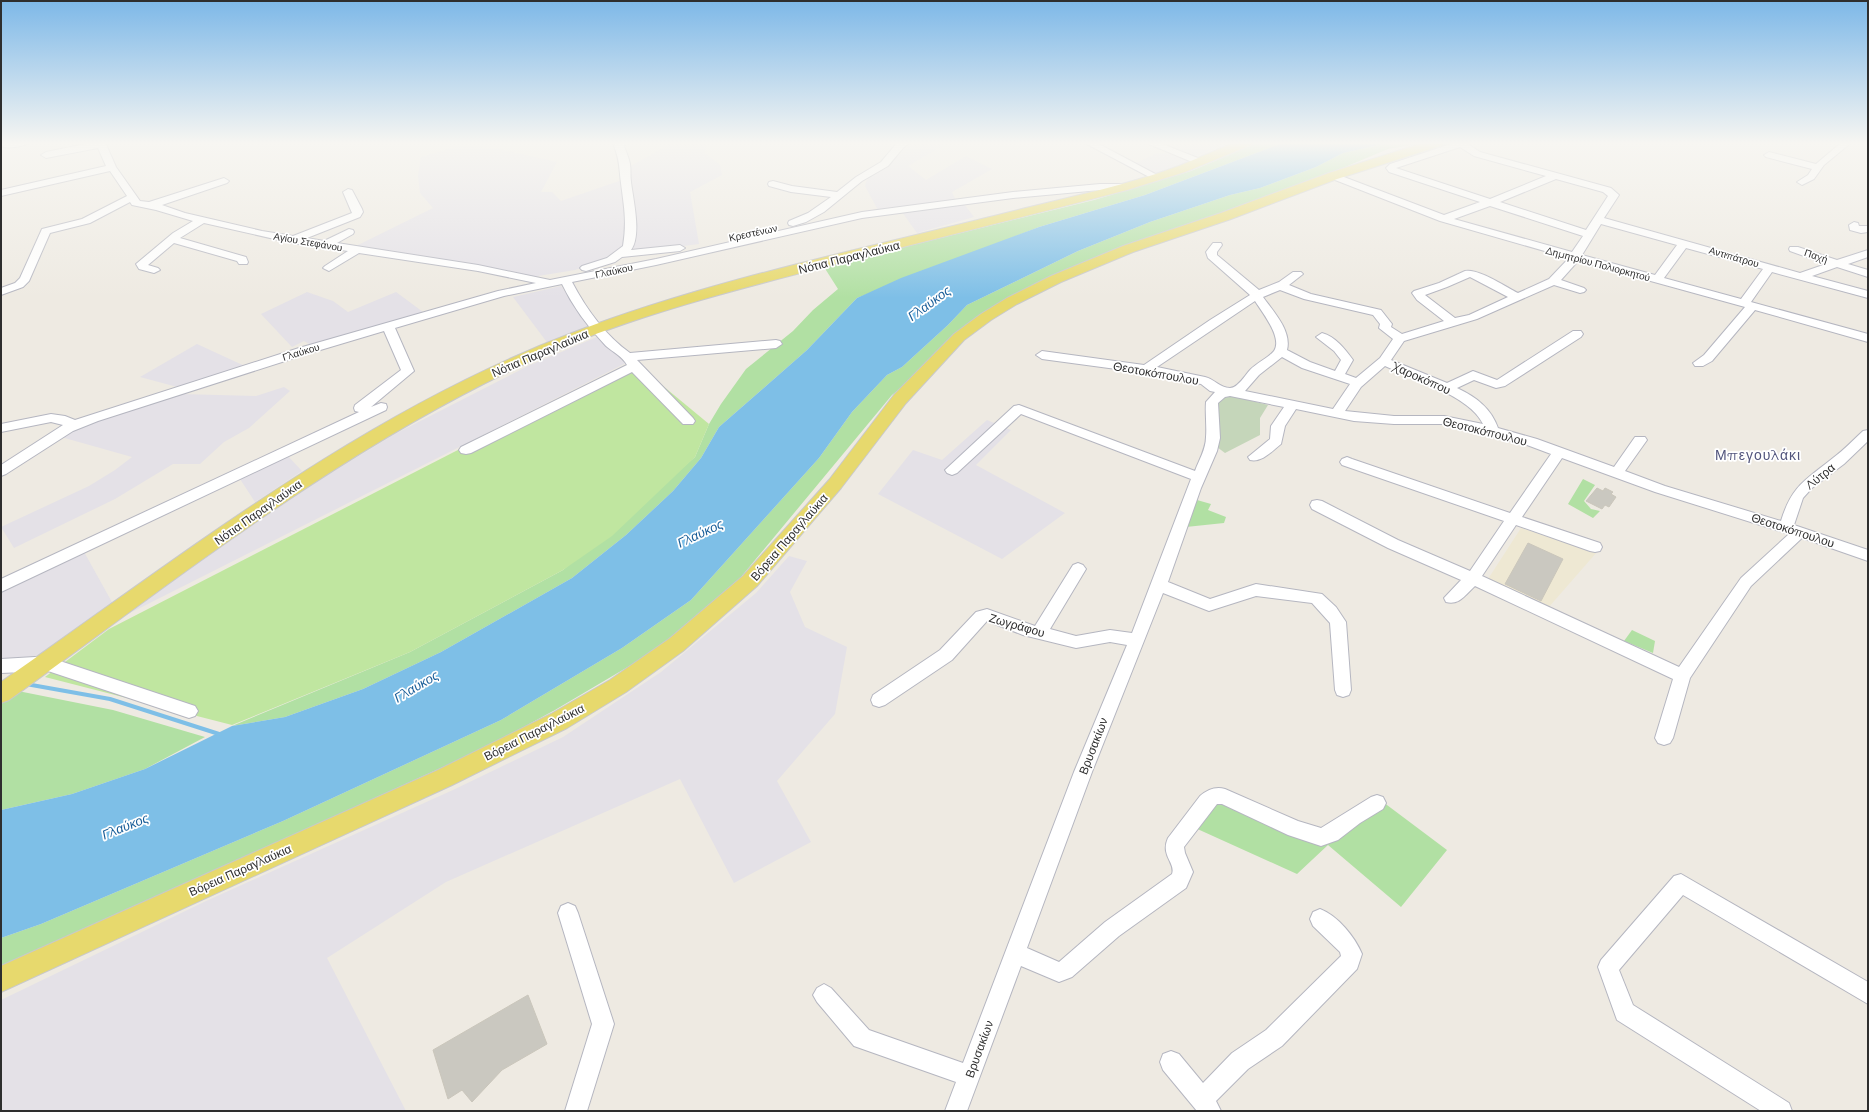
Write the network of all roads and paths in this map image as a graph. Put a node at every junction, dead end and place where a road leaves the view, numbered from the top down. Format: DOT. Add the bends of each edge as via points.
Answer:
graph roads {
  1 [pos="129,194"];
  2 [pos="185,194"];
  3 [pos="349,194"];
  4 [pos="628,194"];
  5 [pos="831,194"];
  6 [pos="1025,194"];
  7 [pos="1096,194"];
  8 [pos="1285,194"];
  9 [pos="1379,194"];
  10 [pos="1467,194"];
  11 [pos="1511,194"];
  12 [pos="1613,194"];
  13 [pos="840,195"];
  14 [pos="131,198"];
  15 [pos="1491,202"];
  16 [pos="151,205"];
  17 [pos="1444,219"];
  18 [pos="202,220"];
  19 [pos="1599,220"];
  20 [pos="1854,225"];
  21 [pos="1868,229"];
  22 [pos="349,232"];
  23 [pos="1590,235"];
  24 [pos="172,239"];
  25 [pos="292,240"];
  26 [pos="1684,243"];
  27 [pos="324,245"];
  28 [pos="1217,245"];
  29 [pos="1794,249"];
  30 [pos="356,250"];
  31 [pos="1868,253"];
  32 [pos="620,254"];
  33 [pos="1575,258"];
  34 [pos="244,262"];
  35 [pos="1838,264"];
  36 [pos="1770,267"];
  37 [pos="329,268"];
  38 [pos="154,270"];
  39 [pos="507,274"];
  40 [pos="1296,274"];
  41 [pos="1868,274"];
  42 [pos="1801,276"];
  43 [pos="1658,279"];
  44 [pos="565,280"];
  45 [pos="1553,281"];
  46 [pos="552,282"];
  47 [pos="1278,285"];
  48 [pos="1580,290"];
  49 [pos="1,292"];
  50 [pos="502,293"];
  51 [pos="1868,295"];
  52 [pos="1257,296"];
  53 [pos="1517,297"];
  54 [pos="1748,304"];
  55 [pos="1453,322"];
  56 [pos="388,326"];
  57 [pos="597,329"];
  58 [pos="1576,334"];
  59 [pos="1322,337"];
  60 [pos="1400,338"];
  61 [pos="1868,338"];
  62 [pos="776,344"];
  63 [pos="1280,351"];
  64 [pos="1042,356"];
  65 [pos="1384,361"];
  66 [pos="632,362"];
  67 [pos="1700,363"];
  68 [pos="1146,369"];
  69 [pos="1337,376"];
  70 [pos="1358,383"];
  71 [pos="1446,389"];
  72 [pos="1232,393"];
  73 [pos="1292,405"];
  74 [pos="360,408"];
  75 [pos="381,408"];
  76 [pos="1337,414"];
  77 [pos="688,421"];
  78 [pos="75,425"];
  79 [pos="1,428"];
  80 [pos="1492,431"];
  81 [pos="1868,434"];
  82 [pos="1640,440"];
  83 [pos="466,450"];
  84 [pos="1559,452"];
  85 [pos="1254,457"];
  86 [pos="1347,462"];
  87 [pos="952,470"];
  88 [pos="1,471"];
  89 [pos="1617,473"];
  90 [pos="1198,477"];
  91 [pos="1317,505"];
  92 [pos="1513,520"];
  93 [pos="1793,530"];
  94 [pos="1595,548"];
  95 [pos="1868,556"];
  96 [pos="1078,569"];
  97 [pos="1473,578"];
  98 [pos="1159,585"];
  99 [pos="1,586"];
  100 [pos="1452,598"];
  101 [pos="1040,632"];
  102 [pos="1137,640"];
  103 [pos="1,666"];
  104 [pos="36,670"];
  105 [pos="1682,676"];
  106 [pos="1343,690"];
  107 [pos="5,692"];
  108 [pos="879,700"];
  109 [pos="189,711"];
  110 [pos="1664,738"];
  111 [pos="1377,803"];
  112 [pos="568,913"];
  113 [pos="1320,919"];
  114 [pos="1015,953"];
  115 [pos="1,979"];
  116 [pos="1868,994"];
  117 [pos="824,995"];
  118 [pos="1171,1062"];
  119 [pos="969,1076"];
  120 [pos="1206,1105"];
  121 [pos="576,1111"];
  122 [pos="956,1111"];
  123 [pos="1781,1111"];
  1 -- 14 [label="street"];
  2 -- 16 [label="street"];
  3 -- 25 [label="street" via="358,209 356,215"];
  4 -- 32 [label="street" via="631,220 628,248"];
  5 -- 13 [label="street"];
  6 -- 44 [label="street, Γλαύκου" via="862,215"];
  7 -- 57 [label="main road, Νότια Παραγλαύκια" via="755,280"];
  8 -- 115 [label="main road, Βόρεια Παραγλαύκια" via="1128,249 1056,279 986,317 959,337 900,399 835,484 750,581 676,645 618,686 559,722 444,778"];
  9 -- 17 [label="street, Δημητρίου Πολιορκητού"];
  10 -- 15 [label="street"];
  11 -- 15 [label="street"];
  12 -- 19 [label="street"];
  13 -- 32 [label="street, Κρεστένων" via="808,218 789,225 701,245"];
  14 -- 16 [label="street, Αγίου Στεφάνου" via="136,204"];
  14 -- 49 [label="street" via="88,221 45,232 25,279 19,285"];
  15 -- 17 [label="street"];
  15 -- 23 [label="street"];
  16 -- 18 [label="street, Αγίου Στεφάνου"];
  17 -- 33 [label="street, Δημητρίου Πολιορκητού"];
  18 -- 24 [label="street"];
  18 -- 25 [label="street, Αγίου Στεφάνου"];
  19 -- 23 [label="street"];
  19 -- 26 [label="street, Αντιπάτρου"];
  20 -- 21 [label="street" via="1857,230"];
  22 -- 27 [label="street"];
  23 -- 33 [label="street"];
  24 -- 34 [label="street" via="242,259"];
  24 -- 38 [label="street" via="142,264 143,267"];
  25 -- 27 [label="street, Αγίου Στεφάνου"];
  26 -- 36 [label="street, Αντιπάτρου"];
  26 -- 43 [label="street"];
  27 -- 30 [label="street, Αγίου Στεφάνου"];
  28 -- 52 [label="street" via="1211,253 1213,258"];
  29 -- 35 [label="street, Παχή"];
  30 -- 37 [label="street"];
  30 -- 39 [label="street, Αγίου Στεφάνου"];
  31 -- 35 [label="street, Παχή"];
  32 -- 46 [label="street, Κρεστένων" via="599,264 561,276"];
  33 -- 43 [label="street, Δημητρίου Πολιορκητού"];
  33 -- 45 [label="street"];
  35 -- 41 [label="street, Παχή"];
  35 -- 42 [label="street, Παχή"];
  36 -- 42 [label="street, Αντιπάτρου"];
  36 -- 54 [label="street"];
  39 -- 46 [label="street, Αγίου Στεφάνου"];
  39 -- 50 [label="street"];
  40 -- 47 [label="street"];
  42 -- 51 [label="street, Αντιπάτρου"];
  43 -- 54 [label="street, Δημητρίου Πολιορκητού"];
  44 -- 46 [label="street, Γλαύκου"];
  44 -- 57 [label="street"];
  45 -- 48 [label="street"];
  45 -- 53 [label="street"];
  46 -- 50 [label="street, Γλαύκου"];
  47 -- 52 [label="street"];
  47 -- 60 [label="street" via="1308,297 1377,312 1386,324 1385,328"];
  50 -- 56 [label="street, Γλαύκου"];
  52 -- 63 [label="street" via="1279,330 1283,342"];
  52 -- 68 [label="street" via="1207,326"];
  53 -- 55 [label="street" via="1473,318"];
  53 -- 55 [label="street" via="1468,273 1443,285 1419,292 1421,298"];
  54 -- 61 [label="street, Δημητρίου Πολιορκητού"];
  54 -- 67 [label="street" via="1708,358"];
  55 -- 60 [label="street"];
  56 -- 74 [label="street" via="408,371"];
  56 -- 78 [label="street, Γλαύκου"];
  57 -- 66 [label="street"];
  57 -- 104 [label="main road, Νότια Παραγλαύκια" via="537,353 469,385 392,426 313,473"];
  58 -- 71 [label="street" via="1502,383 1496,384 1473,375"];
  59 -- 69 [label="street" via="1338,348 1347,360"];
  60 -- 65 [label="street"];
  62 -- 66 [label="street"];
  63 -- 69 [label="street" via="1306,365"];
  63 -- 72 [label="street, Βρυσακίων" via="1239,390"];
  64 -- 68 [label="street, Θεοτοκόπουλου"];
  65 -- 70 [label="street, Χαροκόπου"];
  65 -- 71 [label="street, Χαροκόπου"];
  66 -- 77 [label="street"];
  66 -- 83 [label="street"];
  68 -- 72 [label="street, Θεοτοκόπουλου" via="1205,382 1214,388"];
  69 -- 70 [label="street"];
  70 -- 76 [label="street, Χαροκόπου" via="1343,400"];
  71 -- 80 [label="street, Χαροκόπου" via="1476,406"];
  72 -- 73 [label="street, Θεοτοκόπουλου"];
  72 -- 90 [label="street, Βρυσακίων" via="1219,395 1212,402 1212,443"];
  73 -- 76 [label="street, Θεοτοκόπουλου"];
  73 -- 85 [label="street" via="1278,426 1276,441"];
  75 -- 99 [label="street"];
  76 -- 80 [label="street, Θεοτοκόπουλου" via="1379,419 1448,420"];
  78 -- 79 [label="street" via="52,418"];
  78 -- 88 [label="street, Γλαύκου"];
  80 -- 84 [label="street, Θεοτοκόπουλου"];
  81 -- 93 [label="street, Λύτρα" via="1798,495 1793,504"];
  82 -- 89 [label="street"];
  84 -- 89 [label="street, Θεοτοκόπουλου"];
  84 -- 92 [label="street"];
  86 -- 92 [label="street"];
  87 -- 90 [label="street" via="1019,409"];
  89 -- 93 [label="street, Θεοτοκόπουλου" via="1681,496"];
  90 -- 98 [label="street, Βρυσακίων"];
  91 -- 97 [label="street" via="1394,544"];
  92 -- 94 [label="street"];
  92 -- 97 [label="street"];
  93 -- 95 [label="street, Θεοτοκόπουλου"];
  93 -- 105 [label="street" via="1746,582"];
  96 -- 101 [label="street"];
  97 -- 100 [label="street"];
  97 -- 105 [label="street"];
  98 -- 102 [label="street, Βρυσακίων"];
  98 -- 106 [label="street" via="1209,605 1256,590 1316,598 1338,622"];
  101 -- 102 [label="street, Ζωγράφου" via="1076,642 1110,636"];
  101 -- 108 [label="street, Ζωγράφου" via="1023,629 987,615 982,616 946,655"];
  102 -- 114 [label="street, Βρυσακίων" via="1082,772"];
  103 -- 104 [label="street"];
  104 -- 107 [label="main road, Νότια Παραγλαύκια"];
  104 -- 109 [label="street"];
  105 -- 110 [label="street"];
  111 -- 114 [label="street" via="1331,834 1321,837 1295,829 1225,797 1213,797 1206,802 1175,844 1174,852 1184,870 1179,881 1112,929 1065,970 1059,972"];
  112 -- 121 [label="street" via="603,1024"];
  113 -- 120 [label="street" via="1347,945 1352,954 1350,962 1274,1038 1240,1061"];
  114 -- 119 [label="street, Βρυσακίων"];
  116 -- 123 [label="street" via="1681,883 1608,967 1625,1012"];
  117 -- 119 [label="street" via="862,1038"];
  118 -- 120 [label="street"];
  119 -- 122 [label="street, Βρυσακίων"];
}
